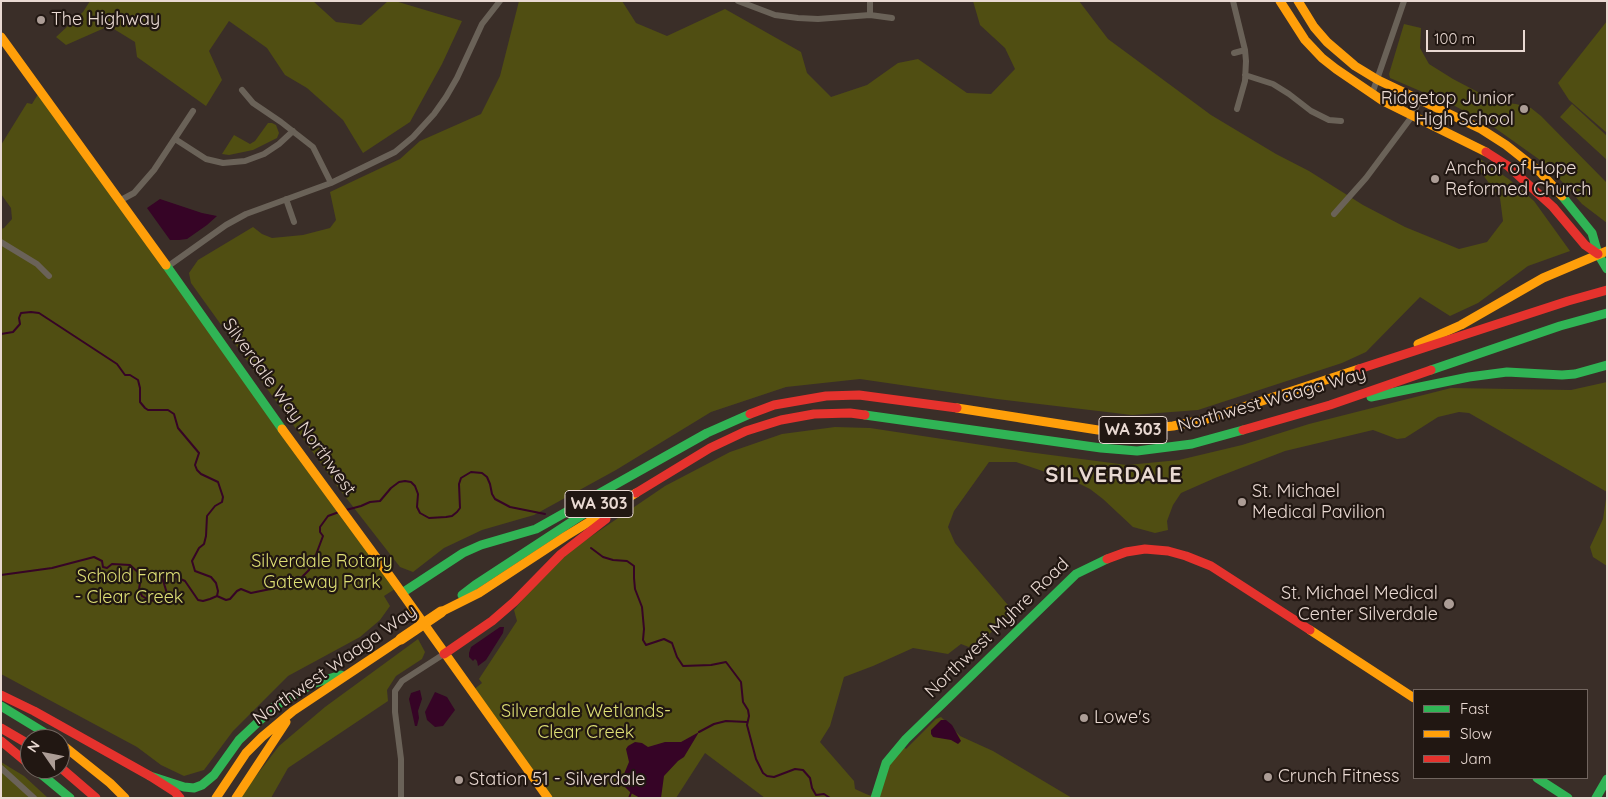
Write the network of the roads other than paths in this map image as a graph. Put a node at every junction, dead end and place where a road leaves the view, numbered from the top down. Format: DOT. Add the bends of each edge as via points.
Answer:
graph roads {
  1 [pos="500,1"];
  2 [pos="738,1"];
  3 [pos="870,1"];
  4 [pos="1233,1"];
  5 [pos="1280,1"];
  6 [pos="1298,1"];
  7 [pos="1404,1"];
  8 [pos="870,15"];
  9 [pos="892,18"];
  10 [pos="1,38"];
  11 [pos="1245,50"];
  12 [pos="1234,53"];
  13 [pos="1245,75"];
  14 [pos="1378,80"];
  15 [pos="242,90"];
  16 [pos="1372,94"];
  17 [pos="1420,100"];
  18 [pos="1237,109"];
  19 [pos="192,111"];
  20 [pos="1413,115"];
  21 [pos="1341,121"];
  22 [pos="294,131"];
  23 [pos="174,139"];
  24 [pos="331,183"];
  25 [pos="286,199"];
  26 [pos="119,201"];
  27 [pos="1334,214"];
  28 [pos="294,222"];
  29 [pos="1,242"];
  30 [pos="1602,253"];
  31 [pos="167,267"];
  32 [pos="1607,269"];
  33 [pos="49,276"];
  34 [pos="1607,290"];
  35 [pos="1604,314"];
  36 [pos="1605,366"];
  37 [pos="1335,378"];
  38 [pos="1330,405"];
  39 [pos="668,457"];
  40 [pos="654,482"];
  41 [pos="402,593"];
  42 [pos="441,612"];
  43 [pos="444,654"];
  44 [pos="349,673"];
  45 [pos="1,695"];
  46 [pos="1413,697"];
  47 [pos="1,706"];
  48 [pos="293,711"];
  49 [pos="1,728"];
  50 [pos="40,729"];
  51 [pos="20,739"];
  52 [pos="1,741"];
  53 [pos="70,751"];
  54 [pos="20,757"];
  55 [pos="1,768"];
  56 [pos="70,776"];
  57 [pos="150,776"];
  58 [pos="46,779"];
  59 [pos="1539,779"];
  60 [pos="1607,779"];
  61 [pos="66,796"];
  62 [pos="34,798"];
  63 [pos="96,798"];
  64 [pos="124,798"];
  65 [pos="180,798"];
  66 [pos="216,798"];
  67 [pos="236,798"];
  68 [pos="401,798"];
  69 [pos="548,798"];
  70 [pos="874,798"];
  71 [pos="1568,798"];
  72 [pos="1596,798"];
  1 -- 24 [label="street" via="482,24 446,97 413,137 395,152"];
  2 -- 8 [label="street" via="798,18"];
  3 -- 8 [label="street"];
  4 -- 11 [label="street"];
  5 -- 16 [label="main road" via="1313,50"];
  6 -- 14 [label="main road" via="1331,46"];
  7 -- 14 [label="street"];
  8 -- 9 [label="street"];
  10 -- 26 [label="main road, Silverdale Way Northwest"];
  11 -- 12 [label="street"];
  11 -- 13 [label="street"];
  13 -- 18 [label="street"];
  13 -- 21 [label="street" via="1273,84 1329,120"];
  14 -- 16 [label="street"];
  14 -- 17 [label="main road"];
  15 -- 22 [label="street" via="253,103"];
  16 -- 20 [label="main road"];
  17 -- 20 [label="street"];
  17 -- 30 [label="main road" via="1481,129 1540,172 1592,233"];
  19 -- 23 [label="street"];
  20 -- 27 [label="street" via="1366,178"];
  20 -- 30 [label="main road" via="1482,149 1508,166 1552,207 1585,245"];
  22 -- 23 [label="street" via="264,154 244,161 223,163 206,160"];
  22 -- 24 [label="street" via="313,147"];
  23 -- 26 [label="street" via="134,193"];
  24 -- 25 [label="street"];
  25 -- 28 [label="street"];
  25 -- 31 [label="street" via="232,221"];
  26 -- 31 [label="main road, Silverdale Way Northwest"];
  29 -- 33 [label="street" via="37,264"];
  30 -- 32 [label="main road"];
  30 -- 37 [label="main road" via="1543,278 1461,325"];
  31 -- 41 [label="main road, Silverdale Way Northwest"];
  34 -- 37 [label="main road, Northwest Waaga Way / WA 303"];
  35 -- 38 [label="main road, Northwest Waaga Way / WA 303"];
  36 -- 38 [label="main road" via="1562,376 1507,372 1469,377"];
  37 -- 39 [label="main road, Northwest Waaga Way / WA 303" via="1207,419 1129,431 1098,430 896,399 826,396 774,405 743,416"];
  38 -- 40 [label="main road, Northwest Waaga Way / WA 303" via="1192,444 1137,451 850,413 814,414 746,431 710,448"];
  39 -- 41 [label="main road" via="536,529 462,553"];
  39 -- 42 [label="main road, WA 303" via="475,585"];
  40 -- 42 [label="main road, WA 303" via="479,593"];
  40 -- 43 [label="main road" via="561,554 492,621"];
  41 -- 43 [label="main road, Silverdale Way Northwest"];
  42 -- 44 [label="main road, Northwest Waaga Way / WA 303, bridge"];
  43 -- 68 [label="street" via="402,681 395,690"];
  43 -- 69 [label="main road, Silverdale Way Northwest"];
  44 -- 48 [label="main road, Northwest Waaga Way / WA 303"];
  44 -- 57 [label="main road" via="312,684 274,707 245,734 214,775 202,785 184,787"];
  45 -- 57 [label="main road"];
  46 -- 70 [label="main road, Northwest Myhre Road" via="1211,566 1174,552 1138,550 1100,561 1071,579 900,745 886,763"];
  47 -- 50 [label="main road"];
  48 -- 66 [label="main road, Northwest Waaga Way / WA 303" via="254,744"];
  48 -- 67 [label="main road"];
  49 -- 51 [label="main road"];
  52 -- 54 [label="main road"];
  53 -- 64 [label="main road"];
  55 -- 62 [label="street"];
  56 -- 63 [label="main road"];
  57 -- 65 [label="main road"];
  58 -- 61 [label="main road"];
  59 -- 71 [label="main road"];
  60 -- 72 [label="main road"];
}
